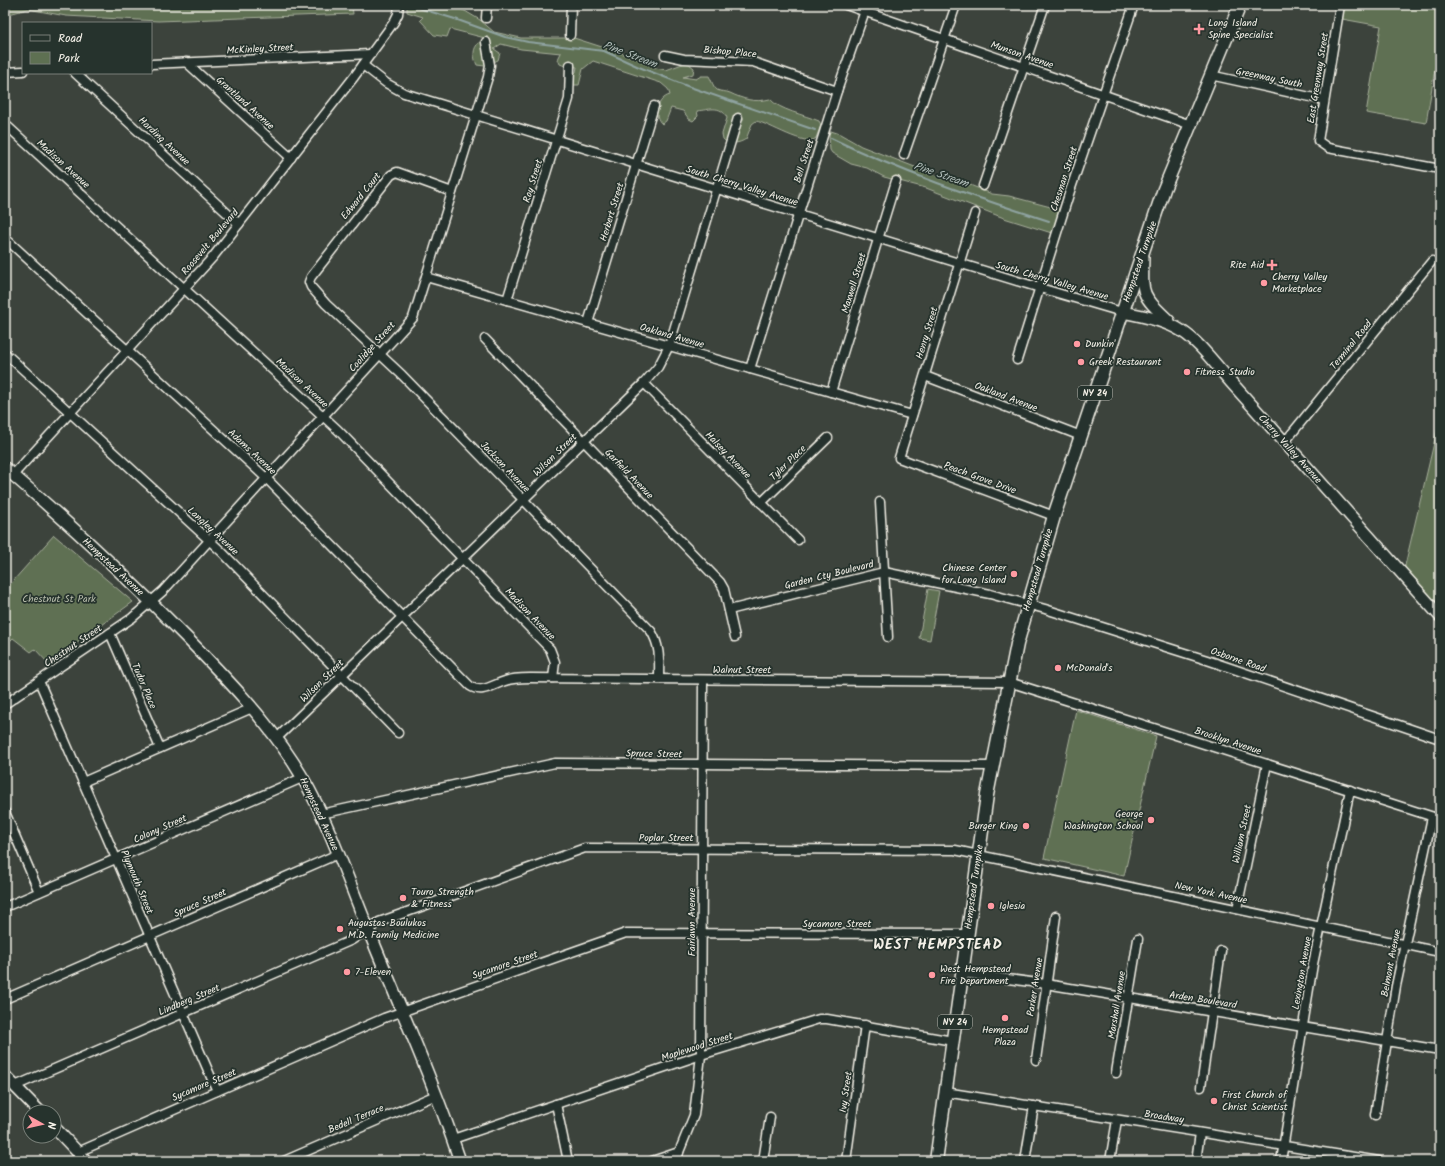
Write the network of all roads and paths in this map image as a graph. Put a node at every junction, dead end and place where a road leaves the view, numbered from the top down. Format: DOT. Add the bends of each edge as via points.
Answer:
graph roads {
  1 [pos="399,5"];
  2 [pos="487,5"];
  3 [pos="571,5"];
  4 [pos="846,5"];
  5 [pos="956,5"];
  6 [pos="1045,5"];
  7 [pos="1134,5"];
  8 [pos="1240,5"];
  9 [pos="1340,5"];
  10 [pos="866,8"];
  11 [pos="486,18"];
  12 [pos="570,35"];
  13 [pos="944,39"];
  14 [pos="486,42"];
  15 [pos="371,54"];
  16 [pos="665,55"];
  17 [pos="186,62"];
  18 [pos="152,64"];
  19 [pos="363,65"];
  20 [pos="570,65"];
  21 [pos="1024,66"];
  22 [pos="22,71"];
  23 [pos="5,72"];
  24 [pos="76,74"];
  25 [pos="1210,75"];
  26 [pos="837,91"];
  27 [pos="1103,94"];
  28 [pos="1324,100"];
  29 [pos="654,106"];
  30 [pos="476,115"];
  31 [pos="738,118"];
  32 [pos="5,124"];
  33 [pos="1191,125"];
  34 [pos="556,140"];
  35 [pos="904,155"];
  36 [pos="291,158"];
  37 [pos="637,164"];
  38 [pos="1440,169"];
  39 [pos="896,181"];
  40 [pos="983,186"];
  41 [pos="717,189"];
  42 [pos="452,192"];
  43 [pos="975,213"];
  44 [pos="798,214"];
  45 [pos="239,224"];
  46 [pos="5,238"];
  47 [pos="878,239"];
  48 [pos="1143,255"];
  49 [pos="1432,261"];
  50 [pos="959,264"];
  51 [pos="426,277"];
  52 [pos="308,282"];
  53 [pos="184,288"];
  54 [pos="1040,288"];
  55 [pos="507,300"];
  56 [pos="1122,312"];
  57 [pos="588,323"];
  58 [pos="1172,324"];
  59 [pos="485,339"];
  60 [pos="669,346"];
  61 [pos="127,350"];
  62 [pos="5,353"];
  63 [pos="380,354"];
  64 [pos="1018,360"];
  65 [pos="750,369"];
  66 [pos="924,376"];
  67 [pos="644,383"];
  68 [pos="831,392"];
  69 [pos="70,412"];
  70 [pos="912,415"];
  71 [pos="323,416"];
  72 [pos="1081,436"];
  73 [pos="828,438"];
  74 [pos="583,441"];
  75 [pos="1284,442"];
  76 [pos="899,458"];
  77 [pos="9,471"];
  78 [pos="266,478"];
  79 [pos="523,500"];
  80 [pos="880,502"];
  81 [pos="761,503"];
  82 [pos="1054,516"];
  83 [pos="209,540"];
  84 [pos="798,540"];
  85 [pos="462,558"];
  86 [pos="884,572"];
  87 [pos="151,602"];
  88 [pos="1028,604"];
  89 [pos="729,610"];
  90 [pos="1440,616"];
  91 [pos="402,617"];
  92 [pos="110,633"];
  93 [pos="735,637"];
  94 [pos="888,637"];
  95 [pos="342,676"];
  96 [pos="553,678"];
  97 [pos="659,679"];
  98 [pos="703,680"];
  99 [pos="39,681"];
  100 [pos="1009,682"];
  101 [pos="476,690"];
  102 [pos="5,704"];
  103 [pos="252,708"];
  104 [pos="398,733"];
  105 [pos="276,739"];
  106 [pos="1440,739"];
  107 [pos="160,748"];
  108 [pos="703,764"];
  109 [pos="1267,764"];
  110 [pos="992,766"];
  111 [pos="302,778"];
  112 [pos="83,782"];
  113 [pos="1350,790"];
  114 [pos="5,812"];
  115 [pos="321,814"];
  116 [pos="1436,818"];
  117 [pos="702,848"];
  118 [pos="338,854"];
  119 [pos="978,855"];
  120 [pos="116,859"];
  121 [pos="39,892"];
  122 [pos="5,907"];
  123 [pos="1237,908"];
  124 [pos="1056,916"];
  125 [pos="1321,927"];
  126 [pos="368,928"];
  127 [pos="702,932"];
  128 [pos="967,934"];
  129 [pos="150,936"];
  130 [pos="1138,939"];
  131 [pos="1405,944"];
  132 [pos="1221,951"];
  133 [pos="1440,952"];
  134 [pos="962,972"];
  135 [pos="1046,984"];
  136 [pos="1129,998"];
  137 [pos="5,999"];
  138 [pos="403,1011"];
  139 [pos="1212,1012"];
  140 [pos="184,1014"];
  141 [pos="865,1025"];
  142 [pos="1302,1027"];
  143 [pos="953,1040"];
  144 [pos="1387,1041"];
  145 [pos="1440,1050"];
  146 [pos="701,1055"];
  147 [pos="1036,1060"];
  148 [pos="1116,1073"];
  149 [pos="8,1080"];
  150 [pos="1201,1087"];
  151 [pos="217,1091"];
  152 [pos="946,1092"];
  153 [pos="436,1095"];
  154 [pos="32,1104"];
  155 [pos="556,1104"];
  156 [pos="1034,1106"];
  157 [pos="1374,1115"];
  158 [pos="770,1117"];
  159 [pos="1117,1120"];
  160 [pos="1200,1133"];
  161 [pos="62,1136"];
  162 [pos="453,1139"];
  163 [pos="1284,1146"];
  164 [pos="679,1152"];
  165 [pos="81,1158"];
  166 [pos="1367,1160"];
  167 [pos="284,1161"];
  168 [pos="460,1161"];
  169 [pos="568,1161"];
  170 [pos="652,1161"];
  171 [pos="677,1161"];
  172 [pos="763,1161"];
  173 [pos="846,1161"];
  174 [pos="936,1161"];
  175 [pos="1025,1161"];
  176 [pos="1110,1161"];
  177 [pos="1196,1161"];
  178 [pos="1281,1161"];
  179 [pos="1379,1161"];
  1 -- 15 [label="street, Roosevelt Boulevard" via="394,22"];
  2 -- 11 [label="street"];
  3 -- 12 [label="street"];
  4 -- 10 [label="street, Munson Avenue"];
  5 -- 13 [label="street"];
  6 -- 21 [label="street"];
  7 -- 27 [label="street, Chesman Street"];
  8 -- 25 [label="main road, Hempstead Turnpike / NY 24"];
  9 -- 28 [label="street, East Greenway Street"];
  10 -- 13 [label="street, Munson Avenue"];
  10 -- 26 [label="street, Bell Street"];
  13 -- 21 [label="street, Munson Avenue"];
  13 -- 35 [label="street"];
  14 -- 30 [label="street, Coolidge Street" via="490,65"];
  15 -- 17 [label="street, McKinley Street"];
  15 -- 19 [label="street, Roosevelt Boulevard"];
  16 -- 26 [label="street, Bishop Place" via="684,59 753,62"];
  17 -- 18 [label="street, McKinley Street"];
  17 -- 36 [label="street, Grantland Avenue"];
  19 -- 30 [label="street, South Cherry Valley Avenue" via="404,93"];
  19 -- 36 [label="street, Roosevelt Boulevard"];
  20 -- 34 [label="street, Roy Street" via="569,99"];
  21 -- 27 [label="street, Munson Avenue"];
  21 -- 40 [label="street"];
  22 -- 23 [label="street"];
  24 -- 45 [label="street, Harding Avenue"];
  25 -- 28 [label="street, Greenway South"];
  25 -- 33 [label="main road, Hempstead Turnpike / NY 24"];
  26 -- 44 [label="street, Bell Street"];
  27 -- 33 [label="street, Munson Avenue"];
  27 -- 54 [label="street, Chesman Street"];
  28 -- 38 [label="street, East Greenway Street" via="1318,141 1328,148"];
  29 -- 37 [label="street, Herbert Street"];
  30 -- 34 [label="street, South Cherry Valley Avenue"];
  30 -- 42 [label="street, Coolidge Street"];
  31 -- 41 [label="street, Wilson Street"];
  32 -- 53 [label="street, Madison Avenue"];
  33 -- 48 [label="main road, Hempstead Turnpike / NY 24" via="1164,189"];
  34 -- 37 [label="street, South Cherry Valley Avenue"];
  34 -- 55 [label="street, Roy Street"];
  36 -- 45 [label="street, Roosevelt Boulevard"];
  37 -- 41 [label="street, South Cherry Valley Avenue"];
  37 -- 57 [label="street, Herbert Street"];
  39 -- 47 [label="street, Maxwell Street"];
  41 -- 44 [label="street, South Cherry Valley Avenue"];
  41 -- 60 [label="street, Wilson Street"];
  42 -- 51 [label="street, Coolidge Street"];
  42 -- 52 [label="street, Edward Court" via="397,172 391,175"];
  43 -- 50 [label="street, Henry Street"];
  44 -- 47 [label="street, South Cherry Valley Avenue"];
  44 -- 65 [label="street, Bell Street"];
  45 -- 53 [label="street, Roosevelt Boulevard"];
  46 -- 61 [label="street, Adams Avenue"];
  47 -- 50 [label="street, South Cherry Valley Avenue"];
  47 -- 68 [label="street, Maxwell Street"];
  48 -- 56 [label="main road, Hempstead Turnpike / NY 24"];
  48 -- 58 [label="main road" via="1144,294"];
  49 -- 75 [label="street, Terminal Road"];
  50 -- 54 [label="street, South Cherry Valley Avenue"];
  50 -- 66 [label="street, Henry Street"];
  51 -- 55 [label="street, Oakland Avenue"];
  51 -- 63 [label="street, Coolidge Street" via="412,318"];
  52 -- 63 [label="street, Jackson Avenue" via="326,304"];
  53 -- 61 [label="street, Roosevelt Boulevard"];
  53 -- 71 [label="street, Madison Avenue"];
  54 -- 56 [label="street, South Cherry Valley Avenue"];
  54 -- 64 [label="street, Chesman Street"];
  55 -- 57 [label="street, Oakland Avenue"];
  56 -- 58 [label="main road, Cherry Valley Avenue"];
  56 -- 72 [label="main road, Hempstead Turnpike / NY 24"];
  57 -- 60 [label="street, Oakland Avenue"];
  58 -- 75 [label="main road, Cherry Valley Avenue" via="1198,343"];
  59 -- 74 [label="street, Garfield Avenue"];
  60 -- 65 [label="street, Oakland Avenue"];
  60 -- 67 [label="street, Wilson Street" via="658,367"];
  61 -- 69 [label="street, Roosevelt Boulevard"];
  61 -- 78 [label="street, Adams Avenue"];
  62 -- 69 [label="street, Langley Avenue"];
  63 -- 71 [label="street, Coolidge Street"];
  63 -- 79 [label="street, Jackson Avenue"];
  65 -- 68 [label="street, Oakland Avenue"];
  66 -- 70 [label="street, Henry Street"];
  66 -- 72 [label="street, Oakland Avenue"];
  67 -- 74 [label="street, Wilson Street"];
  67 -- 81 [label="street, Halsey Avenue"];
  68 -- 70 [label="street, Oakland Avenue"];
  69 -- 77 [label="street, Roosevelt Boulevard"];
  69 -- 83 [label="street, Langley Avenue"];
  70 -- 76 [label="street, Henry Street"];
  71 -- 78 [label="street, Coolidge Street"];
  71 -- 85 [label="street, Madison Avenue"];
  72 -- 82 [label="main road, Hempstead Turnpike / NY 24"];
  73 -- 81 [label="street, Tyler Place"];
  74 -- 79 [label="street, Wilson Street"];
  74 -- 89 [label="street, Garfield Avenue" via="720,582"];
  75 -- 90 [label="main road, Cherry Valley Avenue"];
  76 -- 82 [label="street, Peach Grove Drive"];
  77 -- 87 [label="main road, Hempstead Avenue"];
  78 -- 83 [label="street, Coolidge Street"];
  78 -- 91 [label="street, Adams Avenue"];
  79 -- 85 [label="street, Wilson Street"];
  79 -- 97 [label="street, Jackson Avenue" via="651,631 659,650"];
  80 -- 86 [label="street"];
  81 -- 84 [label="street, Halsey Avenue"];
  82 -- 88 [label="main road, Hempstead Turnpike / NY 24"];
  83 -- 87 [label="street, Coolidge Street"];
  83 -- 95 [label="street, Langley Avenue"];
  85 -- 91 [label="street, Wilson Street"];
  85 -- 96 [label="street, Madison Avenue" via="550,649 555,662"];
  86 -- 88 [label="street, Garden Cty Boulevard"];
  86 -- 89 [label="street, Garden Cty Boulevard"];
  86 -- 94 [label="street"];
  87 -- 92 [label="street, Chestnut Street"];
  87 -- 103 [label="main road, Hempstead Avenue"];
  88 -- 100 [label="main road, Hempstead Turnpike / NY 24"];
  88 -- 106 [label="street, Osborne Road" via="1207,660"];
  89 -- 93 [label="street, Garfield Avenue"];
  91 -- 95 [label="street, Wilson Street"];
  91 -- 101 [label="street, Adams Avenue"];
  92 -- 99 [label="street, Chestnut Street"];
  92 -- 107 [label="street, Tudor Place"];
  95 -- 104 [label="street, Langley Avenue"];
  95 -- 105 [label="street, Wilson Street"];
  96 -- 97 [label="street, Walnut Street"];
  96 -- 101 [label="street, Walnut Street" via="513,679"];
  97 -- 98 [label="street, Walnut Street"];
  98 -- 100 [label="street, Walnut Street"];
  98 -- 108 [label="street, Fairlawn Avenue"];
  99 -- 102 [label="street, Chestnut Street"];
  99 -- 112 [label="street, Plymouth Street"];
  100 -- 109 [label="street, Brooklyn Avenue"];
  100 -- 110 [label="main road, Hempstead Turnpike / NY 24"];
  103 -- 105 [label="main road, Hempstead Avenue"];
  103 -- 107 [label="street"];
  105 -- 111 [label="main road, Hempstead Avenue"];
  107 -- 112 [label="street"];
  108 -- 110 [label="street, Spruce Street"];
  108 -- 115 [label="street, Spruce Street" via="555,763"];
  108 -- 117 [label="street, Fairlawn Avenue"];
  109 -- 113 [label="street, Brooklyn Avenue"];
  109 -- 123 [label="street, William Street"];
  110 -- 119 [label="main road, Hempstead Turnpike / NY 24"];
  111 -- 115 [label="main road, Hempstead Avenue"];
  111 -- 120 [label="street, Colony Street"];
  112 -- 120 [label="street, Plymouth Street"];
  113 -- 116 [label="street, Brooklyn Avenue"];
  113 -- 125 [label="street, Lexington Avenue"];
  114 -- 121 [label="street"];
  115 -- 118 [label="main road, Hempstead Avenue"];
  116 -- 131 [label="street, Belmont Avenue"];
  117 -- 119 [label="street, Poplar Street" via="955,850"];
  117 -- 126 [label="street, Poplar Street" via="585,848"];
  117 -- 127 [label="street, Fairlawn Avenue"];
  118 -- 126 [label="main road, Hempstead Avenue"];
  118 -- 129 [label="street, Spruce Street"];
  119 -- 123 [label="street, New York Avenue"];
  119 -- 128 [label="main road, Hempstead Turnpike / NY 24"];
  120 -- 121 [label="street, Colony Street"];
  120 -- 129 [label="street, Plymouth Street"];
  121 -- 122 [label="street, Colony Street"];
  123 -- 125 [label="street, New York Avenue"];
  124 -- 135 [label="street, Parker Avenue"];
  125 -- 131 [label="street, New York Avenue"];
  125 -- 142 [label="street, Lexington Avenue"];
  126 -- 138 [label="main road, Hempstead Avenue"];
  126 -- 140 [label="street, Lindberg Street" via="352,940"];
  127 -- 128 [label="street, Sycamore Street"];
  127 -- 138 [label="street, Sycamore Street" via="626,933"];
  127 -- 146 [label="street, Fairlawn Avenue"];
  128 -- 134 [label="main road, Hempstead Turnpike / NY 24"];
  129 -- 137 [label="street, Spruce Street"];
  129 -- 140 [label="street, Plymouth Street"];
  130 -- 136 [label="street, Marshall Avenue"];
  131 -- 133 [label="street, New York Avenue"];
  131 -- 144 [label="street, Belmont Avenue"];
  132 -- 139 [label="street"];
  134 -- 135 [label="street, Arden Boulevard"];
  134 -- 143 [label="main road, Hempstead Turnpike / NY 24"];
  135 -- 136 [label="street, Arden Boulevard"];
  135 -- 147 [label="street, Parker Avenue"];
  136 -- 139 [label="street, Arden Boulevard"];
  136 -- 148 [label="street, Marshall Avenue"];
  138 -- 151 [label="street, Sycamore Street"];
  138 -- 153 [label="main road, Hempstead Avenue"];
  139 -- 142 [label="street, Arden Boulevard"];
  139 -- 150 [label="street"];
  140 -- 149 [label="street, Lindberg Street"];
  140 -- 151 [label="street, Plymouth Street"];
  141 -- 143 [label="street, Maplewood Street"];
  141 -- 146 [label="street, Maplewood Street" via="819,1019"];
  141 -- 173 [label="street, Ivy Street"];
  142 -- 144 [label="street, Arden Boulevard"];
  142 -- 163 [label="street, Lexington Avenue"];
  143 -- 152 [label="main road, Hempstead Turnpike / NY 24"];
  144 -- 145 [label="street, Arden Boulevard"];
  144 -- 157 [label="street, Belmont Avenue"];
  146 -- 155 [label="street, Maplewood Street"];
  146 -- 164 [label="street, Fairlawn Avenue" via="694,1115"];
  149 -- 154 [label="main road"];
  151 -- 165 [label="street, Sycamore Street"];
  152 -- 156 [label="street, Broadway"];
  152 -- 174 [label="main road, Hempstead Turnpike / NY 24"];
  153 -- 162 [label="main road, Hempstead Avenue"];
  153 -- 167 [label="street, Bedell Terrace"];
  155 -- 162 [label="street, Maplewood Street"];
  155 -- 169 [label="street"];
  156 -- 159 [label="street, Broadway"];
  156 -- 175 [label="street"];
  158 -- 172 [label="street"];
  159 -- 160 [label="street, Broadway"];
  159 -- 176 [label="street"];
  160 -- 163 [label="street, Broadway"];
  160 -- 177 [label="street"];
  161 -- 165 [label="main road"];
  162 -- 168 [label="main road, Hempstead Avenue"];
  163 -- 166 [label="street, Broadway"];
  163 -- 178 [label="street, Lexington Avenue"];
  164 -- 170 [label="street"];
  164 -- 171 [label="street, Fairlawn Avenue"];
  166 -- 179 [label="street, Broadway"];
}
